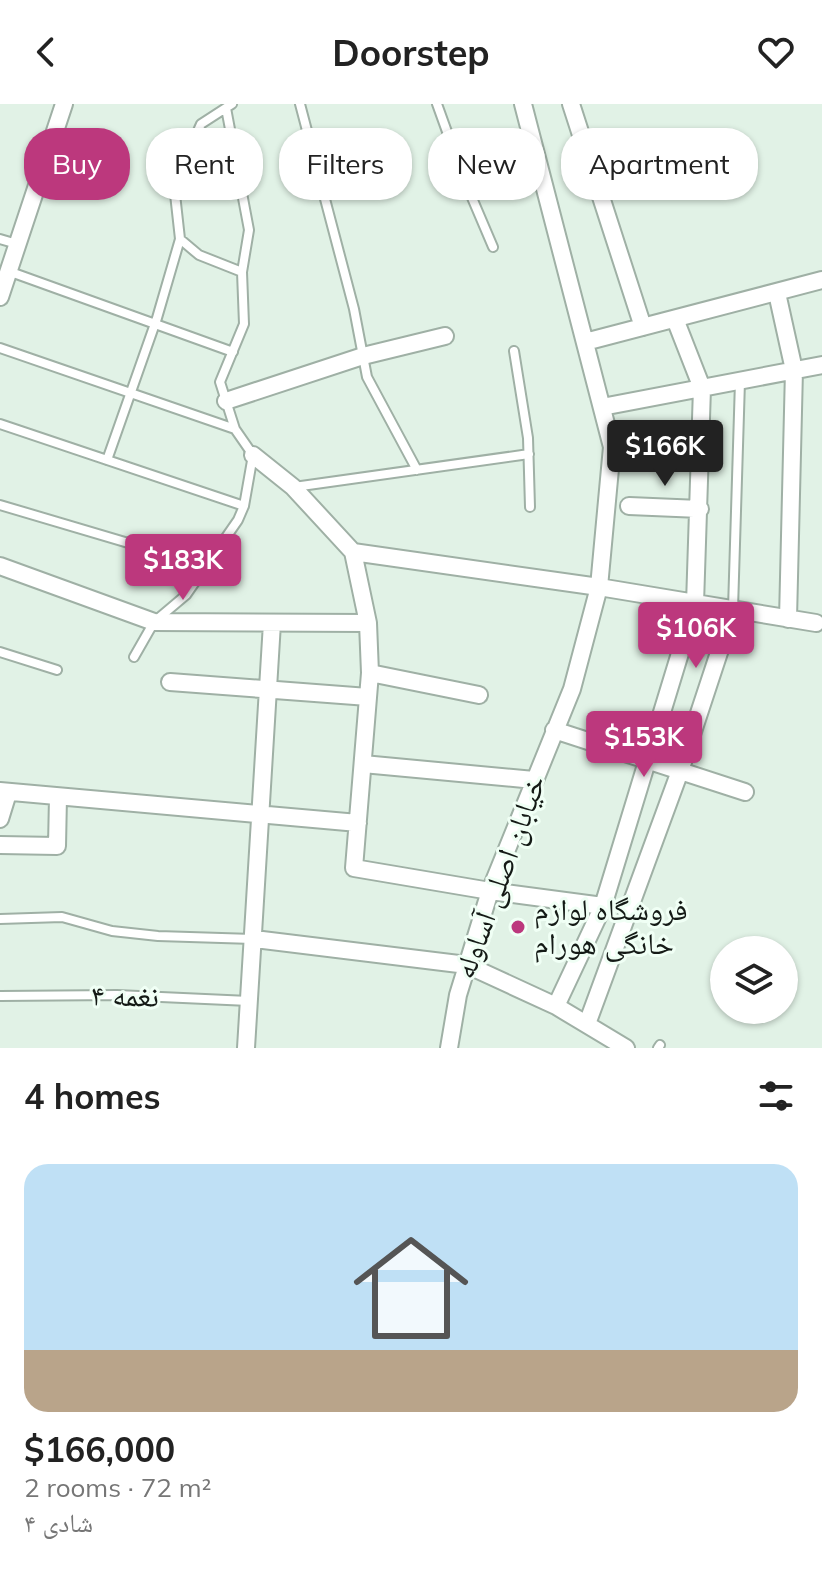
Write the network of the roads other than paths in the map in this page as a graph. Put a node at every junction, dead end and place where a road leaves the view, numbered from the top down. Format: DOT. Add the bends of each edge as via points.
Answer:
graph roads {
  1 [pos="64,104"];
  2 [pos="300,104"];
  3 [pos="437,104"];
  4 [pos="523,104"];
  5 [pos="571,104"];
  6 [pos="229,106"];
  7 [pos="0,239"];
  8 [pos="180,239"];
  9 [pos="17,244"];
  10 [pos="493,247"];
  11 [pos="8,271"];
  12 [pos="242,272"];
  13 [pos="822,280"];
  14 [pos="777,293"];
  15 [pos="0,297"];
  16 [pos="675,319"];
  17 [pos="643,327"];
  18 [pos="445,336"];
  19 [pos="585,342"];
  20 [pos="0,348"];
  21 [pos="514,351"];
  22 [pos="233,352"];
  23 [pos="363,356"];
  24 [pos="822,365"];
  25 [pos="794,370"];
  26 [pos="740,381"];
  27 [pos="702,388"];
  28 [pos="131,393"];
  29 [pos="226,401"];
  30 [pos="602,407"];
  31 [pos="0,424"];
  32 [pos="235,429"];
  33 [pos="529,454"];
  34 [pos="253,455"];
  35 [pos="107,460"];
  36 [pos="417,470"];
  37 [pos="293,487"];
  38 [pos="0,505"];
  39 [pos="244,506"];
  40 [pos="629,506"];
  41 [pos="530,507"];
  42 [pos="700,509"];
  43 [pos="353,552"];
  44 [pos="0,566"];
  45 [pos="206,566"];
  46 [pos="599,587"];
  47 [pos="695,604"];
  48 [pos="733,610"];
  49 [pos="788,619"];
  50 [pos="154,622"];
  51 [pos="272,623"];
  52 [pos="368,623"];
  53 [pos="816,623"];
  54 [pos="0,652"];
  55 [pos="134,657"];
  56 [pos="57,670"];
  57 [pos="370,673"];
  58 [pos="170,682"];
  59 [pos="268,690"];
  60 [pos="479,695"];
  61 [pos="368,697"];
  62 [pos="554,730"];
  63 [pos="648,759"];
  64 [pos="363,764"];
  65 [pos="680,771"];
  66 [pos="534,780"];
  67 [pos="4,792"];
  68 [pos="745,792"];
  69 [pos="58,797"];
  70 [pos="259,815"];
  71 [pos="0,819"];
  72 [pos="358,823"];
  73 [pos="0,845"];
  74 [pos="490,891"];
  75 [pos="603,906"];
  76 [pos="0,919"];
  77 [pos="254,939"];
  78 [pos="467,965"];
  79 [pos="0,996"];
  80 [pos="249,1001"];
  81 [pos="556,1006"];
  82 [pos="587,1024"];
  83 [pos="246,1048"];
  84 [pos="449,1048"];
  85 [pos="626,1048"];
  1 -- 9 [label="street"];
  2 -- 23 [label="lane"];
  3 -- 10 [label="lane"];
  4 -- 19 [label="street, خیابان اصلی آساوله"];
  5 -- 17 [label="street"];
  6 -- 8 [label="lane" via="201,124 174,185"];
  6 -- 12 [label="lane" via="249,230"];
  7 -- 9 [label="lane"];
  8 -- 12 [label="lane" via="199,255"];
  8 -- 28 [label="lane"];
  9 -- 11 [label="street"];
  11 -- 15 [label="street"];
  11 -- 22 [label="lane"];
  12 -- 22 [label="lane" via="244,324"];
  13 -- 14 [label="street"];
  14 -- 16 [label="street"];
  14 -- 25 [label="street"];
  16 -- 17 [label="street"];
  16 -- 27 [label="street"];
  17 -- 19 [label="street"];
  18 -- 23 [label="street"];
  19 -- 30 [label="street, خیابان اصلی آساوله"];
  20 -- 28 [label="lane"];
  21 -- 33 [label="lane"];
  22 -- 29 [label="lane" via="220,382"];
  23 -- 29 [label="street"];
  23 -- 36 [label="lane" via="367,377"];
  24 -- 25 [label="street"];
  25 -- 26 [label="street"];
  25 -- 49 [label="street"];
  26 -- 27 [label="street"];
  26 -- 48 [label="lane"];
  27 -- 30 [label="street"];
  27 -- 42 [label="street"];
  28 -- 32 [label="lane"];
  28 -- 35 [label="lane"];
  29 -- 32 [label="lane"];
  30 -- 46 [label="street, خیابان اصلی آساوله" via="612,447"];
  31 -- 35 [label="lane"];
  32 -- 34 [label="lane"];
  33 -- 36 [label="lane"];
  33 -- 41 [label="lane"];
  34 -- 37 [label="street"];
  34 -- 39 [label="lane"];
  35 -- 39 [label="lane"];
  36 -- 37 [label="lane"];
  37 -- 43 [label="street"];
  38 -- 45 [label="lane"];
  39 -- 45 [label="lane"];
  40 -- 42 [label="street"];
  42 -- 47 [label="street"];
  43 -- 46 [label="street"];
  43 -- 52 [label="street"];
  44 -- 50 [label="street"];
  45 -- 50 [label="lane" via="186,595"];
  46 -- 47 [label="street"];
  46 -- 62 [label="street, خیابان اصلی آساوله" via="572,689"];
  47 -- 48 [label="street"];
  47 -- 63 [label="street"];
  48 -- 49 [label="street"];
  48 -- 65 [label="street"];
  49 -- 53 [label="street"];
  50 -- 51 [label="street"];
  50 -- 55 [label="lane"];
  51 -- 52 [label="street"];
  51 -- 59 [label="street"];
  52 -- 57 [label="street"];
  54 -- 56 [label="lane"];
  57 -- 60 [label="street"];
  57 -- 61 [label="street"];
  58 -- 59 [label="street"];
  59 -- 61 [label="street"];
  59 -- 70 [label="street"];
  61 -- 64 [label="street"];
  62 -- 63 [label="street"];
  62 -- 66 [label="street, خیابان اصلی آساوله"];
  63 -- 65 [label="street"];
  63 -- 75 [label="street"];
  64 -- 66 [label="street"];
  64 -- 72 [label="street"];
  65 -- 68 [label="street"];
  65 -- 82 [label="street"];
  66 -- 74 [label="street, خیابان اصلی آساوله"];
  67 -- 69 [label="street"];
  67 -- 71 [label="street"];
  69 -- 70 [label="street"];
  69 -- 73 [label="street" via="57,846"];
  70 -- 72 [label="street"];
  70 -- 77 [label="street"];
  72 -- 74 [label="street" via="354,868"];
  74 -- 75 [label="street"];
  74 -- 78 [label="street, خیابان اصلی آساوله"];
  75 -- 81 [label="street"];
  76 -- 77 [label="lane" via="62,917 112,931"];
  77 -- 78 [label="street"];
  77 -- 80 [label="street"];
  78 -- 81 [label="street"];
  78 -- 84 [label="street, خیابان اصلی آساوله"];
  79 -- 80 [label="lane, نغمه ۴"];
  80 -- 83 [label="street"];
  81 -- 82 [label="street"];
  82 -- 85 [label="street"];
}
